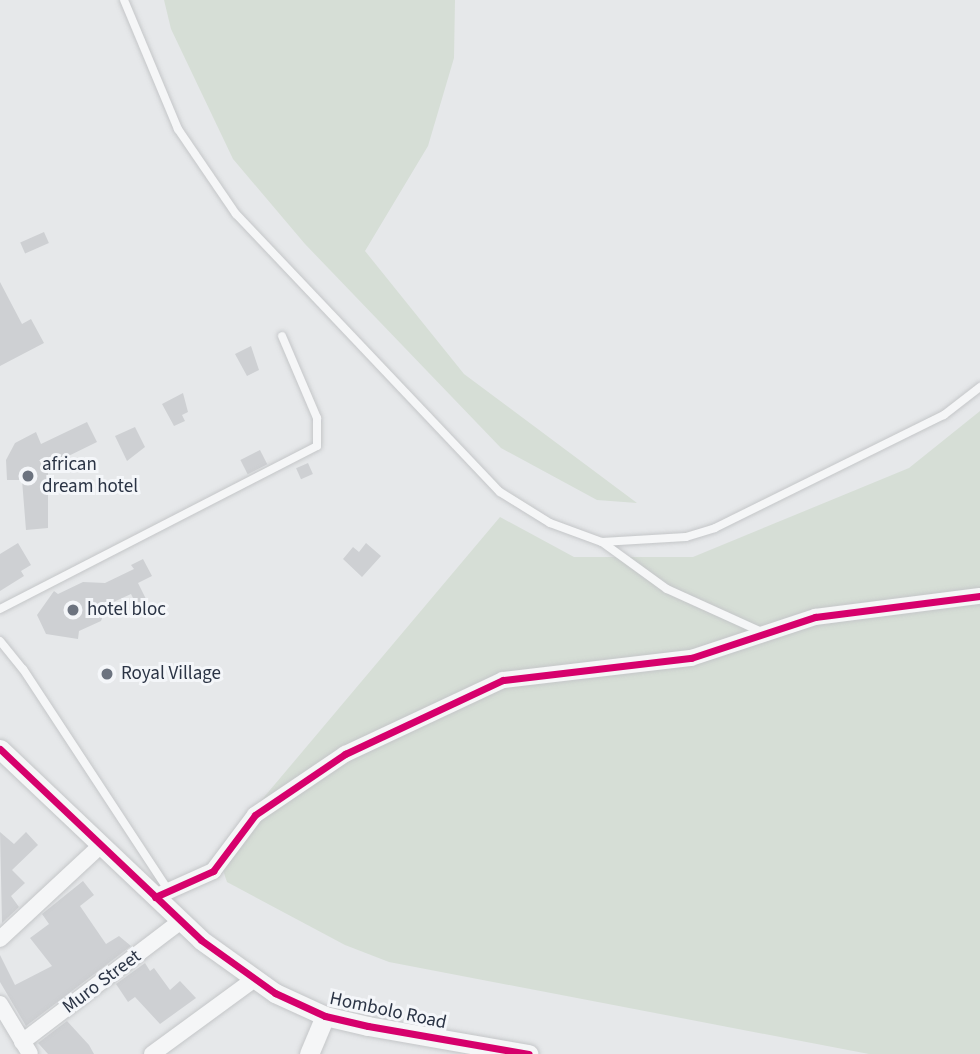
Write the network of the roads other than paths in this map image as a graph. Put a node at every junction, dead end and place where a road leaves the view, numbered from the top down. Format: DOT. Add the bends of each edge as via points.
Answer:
graph roads {
  1 [pos="124,0"];
  2 [pos="282,335"];
  3 [pos="980,387"];
  4 [pos="602,542"];
  5 [pos="980,596"];
  6 [pos="0,609"];
  7 [pos="765,634"];
  8 [pos="0,641"];
  9 [pos="0,749"];
  10 [pos="100,846"];
  11 [pos="161,893"];
  12 [pos="181,921"];
  13 [pos="1,935"];
  14 [pos="253,980"];
  15 [pos="0,1004"];
  16 [pos="326,1016"];
  17 [pos="26,1048"];
  18 [pos="152,1054"];
  19 [pos="309,1054"];
  20 [pos="529,1054"];
  1 -- 4 [label="lane" via="178,129 245,224 500,492 550,523"];
  2 -- 6 [label="lane" via="317,418 317,446"];
  3 -- 4 [label="lane" via="944,415 715,528 686,537"];
  4 -- 7 [label="lane" via="667,589"];
  5 -- 7 [label="street" via="816,617"];
  7 -- 11 [label="street" via="691,658 503,680 345,754 255,814 212,871"];
  8 -- 11 [label="lane" via="23,669"];
  9 -- 10 [label="street, Hombolo Road"];
  10 -- 11 [label="street, Hombolo Road"];
  10 -- 13 [label="street"];
  11 -- 12 [label="street, Hombolo Road"];
  12 -- 14 [label="street, Hombolo Road"];
  12 -- 17 [label="street, Muro Street"];
  14 -- 16 [label="street, Hombolo Road"];
  14 -- 18 [label="street"];
  15 -- 17 [label="street"];
  16 -- 19 [label="street"];
  16 -- 20 [label="street, Hombolo Road"];
}
